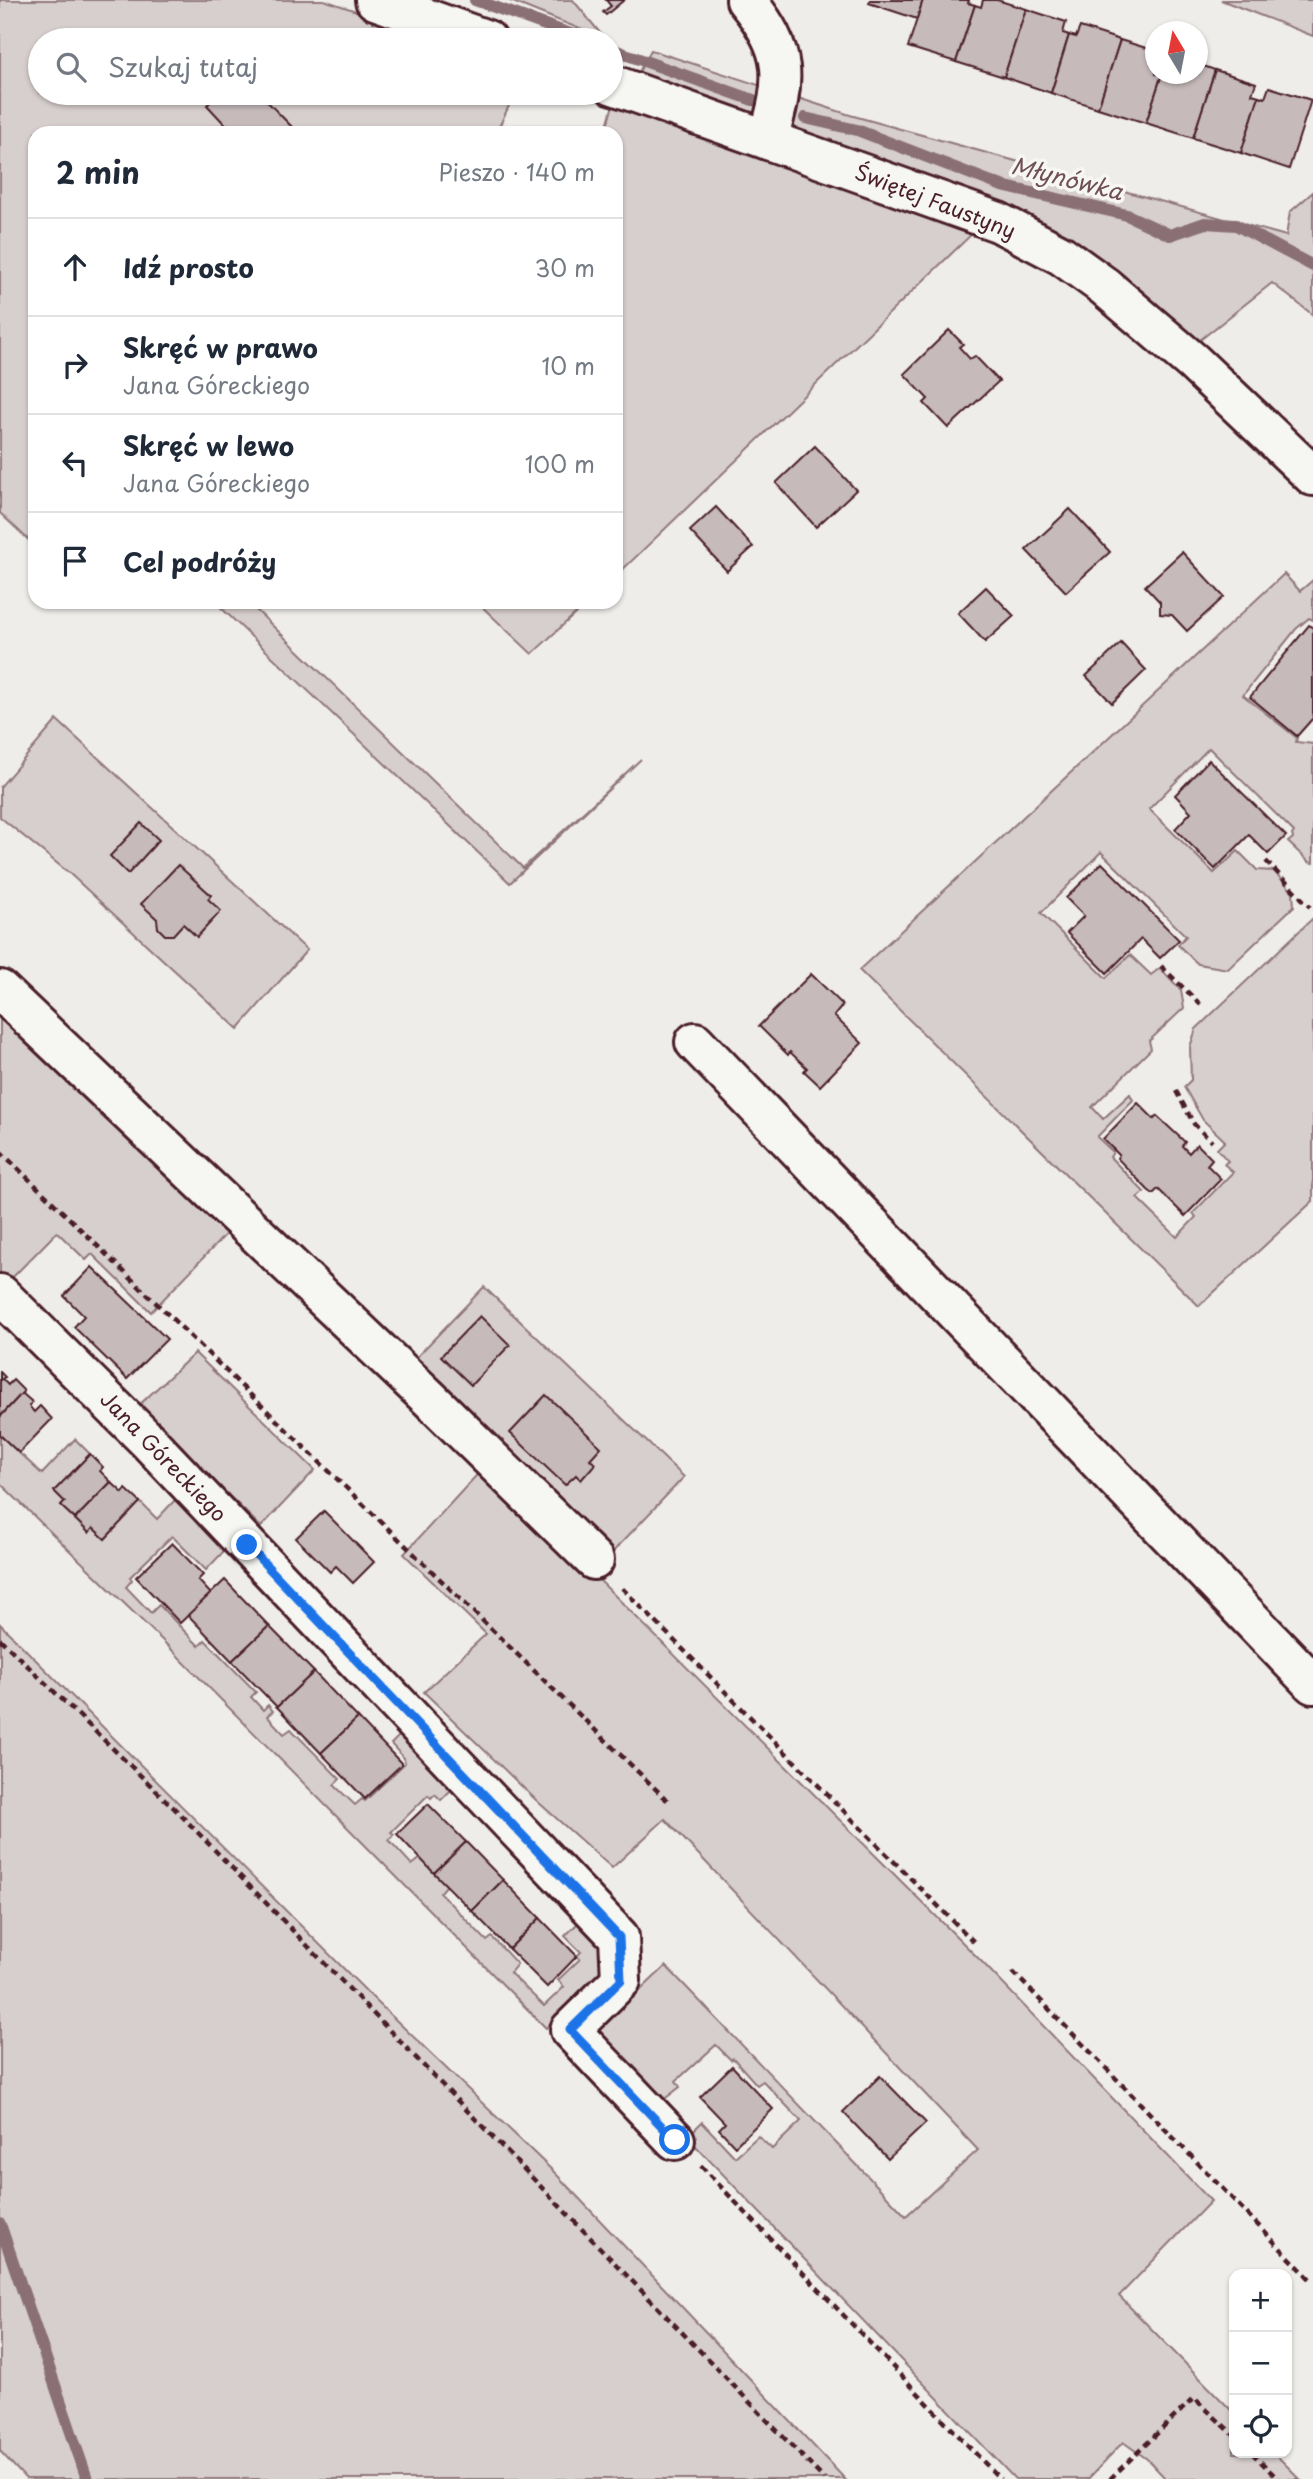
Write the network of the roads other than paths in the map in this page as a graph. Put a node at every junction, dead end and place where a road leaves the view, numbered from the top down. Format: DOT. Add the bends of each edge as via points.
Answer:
graph roads {
  1 [pos="375,0"];
  2 [pos="746,0"];
  3 [pos="453,28"];
  4 [pos="623,88"];
  5 [pos="768,140"];
  6 [pos="1313,476"];
  7 [pos="0,990"];
  8 [pos="695,1042"];
  9 [pos="0,1294"];
  10 [pos="594,1560"];
  11 [pos="1313,1684"];
  12 [pos="675,2140"];
  1 -- 3 [label="street"];
  2 -- 5 [label="street" via="768,29 780,65 780,99"];
  4 -- 5 [label="street, Świętej Faustyny"];
  5 -- 6 [label="street, Świętej Faustyny" via="998,222 1061,255 1193,362"];
  7 -- 10 [label="street"];
  8 -- 11 [label="street"];
  9 -- 12 [label="street, Jana Góreckiego" via="156,1449 619,1937 621,1980 570,2030"];
}
